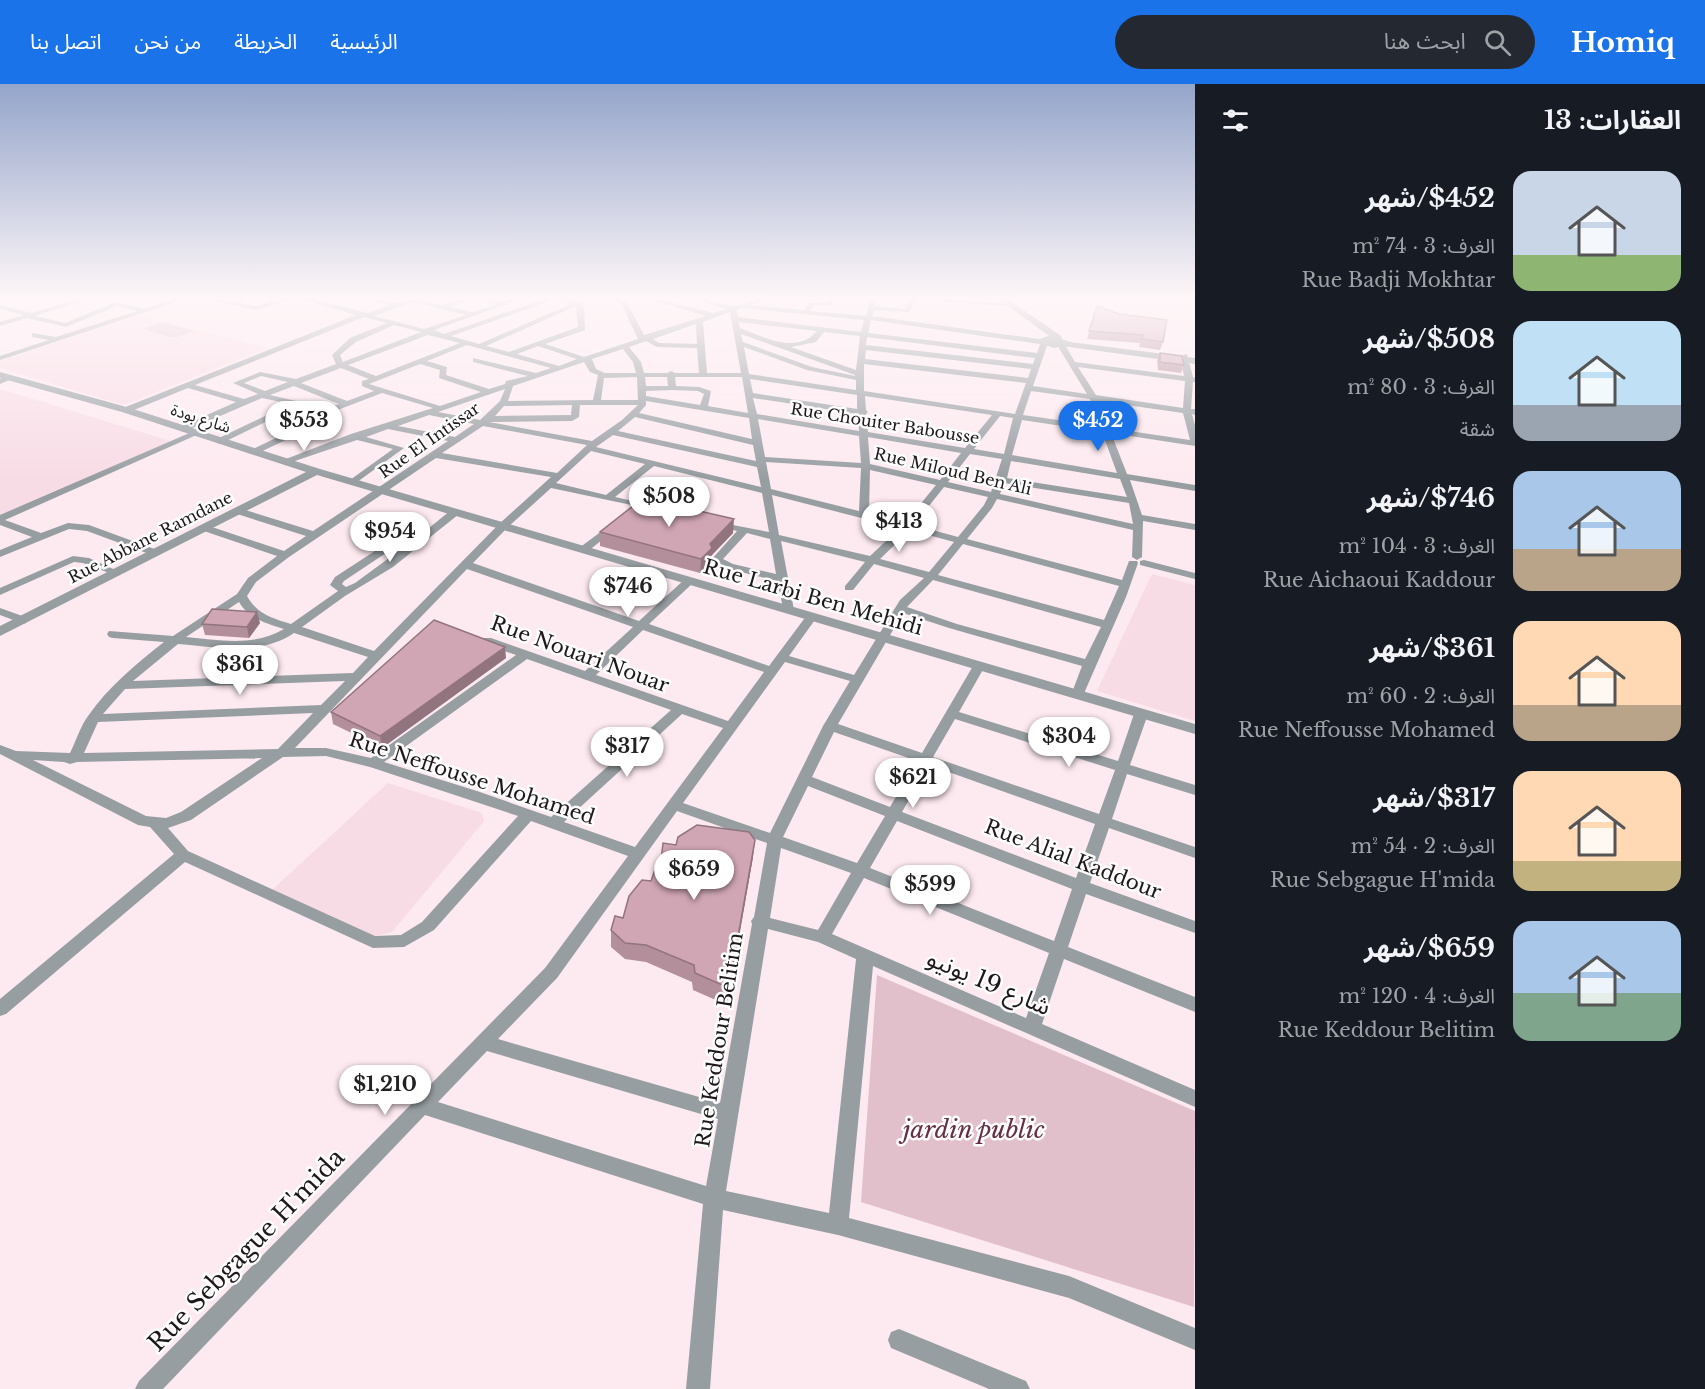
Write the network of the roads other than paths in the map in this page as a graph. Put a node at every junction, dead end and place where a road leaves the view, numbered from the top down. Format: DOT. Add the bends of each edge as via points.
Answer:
graph roads {
  1 [pos="256,358"];
  2 [pos="337,358"];
  3 [pos="359,358"];
  4 [pos="427,358"];
  5 [pos="480,358"];
  6 [pos="524,358"];
  7 [pos="580,358"];
  8 [pos="586,358"];
  9 [pos="634,358"];
  10 [pos="702,358"];
  11 [pos="743,358"];
  12 [pos="782,358"];
  13 [pos="813,358"];
  14 [pos="862,358"];
  15 [pos="934,358"];
  16 [pos="1045,358"];
  17 [pos="1052,358"];
  18 [pos="1059,358"];
  19 [pos="1190,358"];
  20 [pos="583,359"];
  21 [pos="476,360"];
  22 [pos="419,361"];
  23 [pos="862,361"];
  24 [pos="1075,364"];
  25 [pos="340,365"];
  26 [pos="556,367"];
  27 [pos="640,373"];
  28 [pos="671,373"];
  29 [pos="703,374"];
  30 [pos="533,375"];
  31 [pos="604,375"];
  32 [pos="465,376"];
  33 [pos="747,376"];
  34 [pos="859,376"];
  35 [pos="374,378"];
  36 [pos="3,379"];
  37 [pos="1192,380"];
  38 [pos="296,382"];
  39 [pos="509,383"];
  40 [pos="187,385"];
  41 [pos="672,388"];
  42 [pos="381,391"];
  43 [pos="486,391"];
  44 [pos="861,394"];
  45 [pos="263,395"];
  46 [pos="750,395"];
  47 [pos="643,396"];
  48 [pos="1093,397"];
  49 [pos="244,402"];
  50 [pos="576,403"];
  51 [pos="597,403"];
  52 [pos="348,404"];
  53 [pos="502,404"];
  54 [pos="295,405"];
  55 [pos="437,407"];
  56 [pos="704,407"];
  57 [pos="126,410"];
  58 [pos="331,411"];
  59 [pos="1191,411"];
  60 [pos="425,412"];
  61 [pos="864,412"];
  62 [pos="634,414"];
  63 [pos="997,414"];
  64 [pos="752,416"];
  65 [pos="1018,417"];
  66 [pos="483,422"];
  67 [pos="383,426"];
  68 [pos="1104,430"];
  69 [pos="612,432"];
  70 [pos="184,434"];
  71 [pos="862,435"];
  72 [pos="354,436"];
  73 [pos="456,440"];
  74 [pos="220,441"];
  75 [pos="757,443"];
  76 [pos="1195,443"];
  77 [pos="592,446"];
  78 [pos="256,451"];
  79 [pos="967,452"];
  80 [pos="436,455"];
  81 [pos="1008,459"];
  82 [pos="283,462"];
  83 [pos="760,462"];
  84 [pos="652,463"];
  85 [pos="866,466"];
  86 [pos="315,471"];
  87 [pos="559,476"];
  88 [pos="1123,476"];
  89 [pos="1001,480"];
  90 [pos="352,482"];
  91 [pos="942,482"];
  92 [pos="550,485"];
  93 [pos="1195,488"];
  94 [pos="382,490"];
  95 [pos="766,490"];
  96 [pos="995,495"];
  97 [pos="608,498"];
  98 [pos="1133,501"];
  99 [pos="238,511"];
  100 [pos="663,511"];
  101 [pos="455,512"];
  102 [pos="632,512"];
  103 [pos="864,515"];
  104 [pos="1138,517"];
  105 [pos="0,521"];
  106 [pos="710,522"];
  107 [pos="503,526"];
  108 [pos="907,526"];
  109 [pos="1195,527"];
  110 [pos="205,528"];
  111 [pos="1138,528"];
  112 [pos="744,530"];
  113 [pos="314,535"];
  114 [pos="39,536"];
  115 [pos="426,536"];
  116 [pos="775,536"];
  117 [pos="960,540"];
  118 [pos="389,546"];
  119 [pos="407,550"];
  120 [pos="583,550"];
  121 [pos="156,553"];
  122 [pos="0,554"];
  123 [pos="285,555"];
  124 [pos="872,560"];
  125 [pos="1138,561"];
  126 [pos="467,565"];
  127 [pos="117,573"];
  128 [pos="930,575"];
  129 [pos="1195,576"];
  130 [pos="0,579"];
  131 [pos="784,579"];
  132 [pos="689,581"];
  133 [pos="1126,584"];
  134 [pos="16,585"];
  135 [pos="849,588"];
  136 [pos="345,591"];
  137 [pos="0,592"];
  138 [pos="241,596"];
  139 [pos="900,608"];
  140 [pos="789,610"];
  141 [pos="0,611"];
  142 [pos="811,617"];
  143 [pos="24,620"];
  144 [pos="1108,625"];
  145 [pos="642,626"];
  146 [pos="291,629"];
  147 [pos="0,632"];
  148 [pos="113,634"];
  149 [pos="472,636"];
  150 [pos="882,638"];
  151 [pos="175,640"];
  152 [pos="526,654"];
  153 [pos="377,656"];
  154 [pos="781,657"];
  155 [pos="1088,664"];
  156 [pos="979,666"];
  157 [pos="772,671"];
  158 [pos="586,676"];
  159 [pos="357,677"];
  160 [pos="856,679"];
  161 [pos="122,685"];
  162 [pos="1077,695"];
  163 [pos="325,709"];
  164 [pos="680,710"];
  165 [pos="952,714"];
  166 [pos="1141,714"];
  167 [pos="93,718"];
  168 [pos="730,726"];
  169 [pos="830,726"];
  170 [pos="1195,729"];
  171 [pos="4,751"];
  172 [pos="285,751"];
  173 [pos="75,758"];
  174 [pos="924,760"];
  175 [pos="374,763"];
  176 [pos="1120,768"];
  177 [pos="53,776"];
  178 [pos="803,779"];
  179 [pos="1195,790"];
  180 [pos="674,805"];
  181 [pos="892,813"];
  182 [pos="528,814"];
  183 [pos="553,822"];
  184 [pos="1101,822"];
  185 [pos="156,824"];
  186 [pos="775,838"];
  187 [pos="1195,853"];
  188 [pos="638,854"];
  189 [pos="183,855"];
  190 [pos="863,871"];
  191 [pos="1079,885"];
  192 [pos="759,921"];
  193 [pos="1195,927"];
  194 [pos="822,938"];
  195 [pos="1060,949"];
  196 [pos="865,956"];
  197 [pos="1195,1005"];
  198 [pos="0,1009"];
  199 [pos="1032,1027"];
  200 [pos="484,1043"];
  201 [pos="1195,1099"];
  202 [pos="423,1106"];
  203 [pos="729,1114"];
  204 [pos="714,1198"];
  205 [pos="838,1225"];
  206 [pos="1195,1339"];
  207 [pos="899,1340"];
  208 [pos="147,1389"];
  209 [pos="698,1389"];
  210 [pos="1018,1389"];
  1 -- 40 [label="street"];
  2 -- 25 [label="street"];
  3 -- 25 [label="street"];
  4 -- 22 [label="street"];
  5 -- 21 [label="street"];
  6 -- 26 [label="street"];
  7 -- 20 [label="street"];
  8 -- 20 [label="street"];
  9 -- 27 [label="street"];
  10 -- 29 [label="street"];
  11 -- 33 [label="street"];
  12 -- 34 [label="street" via="806,369"];
  13 -- 34 [label="street"];
  14 -- 23 [label="street"];
  15 -- 23 [label="street"];
  16 -- 65 [label="street, Rue Keddour Belitim"];
  17 -- 48 [label="street"];
  18 -- 24 [label="street"];
  19 -- 37 [label="street"];
  20 -- 26 [label="street"];
  20 -- 31 [label="street"];
  21 -- 30 [label="street"];
  21 -- 32 [label="street"];
  22 -- 32 [label="street" via="442,368 442,376"];
  22 -- 35 [label="street"];
  23 -- 34 [label="street"];
  24 -- 37 [label="street"];
  24 -- 48 [label="street"];
  25 -- 35 [label="street"];
  25 -- 38 [label="street"];
  26 -- 30 [label="street"];
  27 -- 28 [label="street"];
  27 -- 31 [label="street"];
  27 -- 47 [label="street"];
  28 -- 29 [label="street"];
  28 -- 41 [label="street"];
  29 -- 33 [label="street"];
  30 -- 39 [label="street"];
  31 -- 51 [label="street" via="600,377"];
  32 -- 43 [label="street"];
  33 -- 44 [label="street"];
  33 -- 46 [label="street"];
  34 -- 44 [label="street"];
  35 -- 42 [label="street" via="365,384"];
  36 -- 57 [label="street, شارع بودة"];
  36 -- 70 [label="street, شارع بودة"];
  37 -- 59 [label="street"];
  38 -- 45 [label="street"];
  38 -- 45 [label="street" via="260,374 237,383"];
  38 -- 52 [label="street"];
  39 -- 43 [label="street"];
  39 -- 53 [label="street, Rue El Intissar" via="510,390"];
  40 -- 49 [label="street"];
  40 -- 57 [label="street"];
  41 -- 47 [label="street"];
  41 -- 56 [label="street" via="706,391"];
  42 -- 52 [label="street"];
  42 -- 55 [label="street"];
  43 -- 55 [label="street"];
  44 -- 61 [label="street"];
  44 -- 63 [label="street"];
  45 -- 49 [label="street"];
  45 -- 54 [label="street"];
  46 -- 61 [label="street"];
  46 -- 64 [label="street"];
  47 -- 51 [label="street"];
  47 -- 56 [label="street, Rue Chouiter Babousse"];
  47 -- 62 [label="street"];
  48 -- 59 [label="street"];
  48 -- 68 [label="street"];
  49 -- 70 [label="street"];
  50 -- 51 [label="street"];
  50 -- 53 [label="street"];
  50 -- 66 [label="street" via="572,418"];
  52 -- 58 [label="street"];
  53 -- 66 [label="street, Rue El Intissar"];
  54 -- 58 [label="street"];
  54 -- 74 [label="street"];
  55 -- 60 [label="street"];
  56 -- 64 [label="street, Rue Chouiter Babousse"];
  57 -- 70 [label="street, شارع بودة"];
  58 -- 78 [label="street" via="323,419"];
  59 -- 76 [label="street"];
  60 -- 66 [label="street"];
  60 -- 67 [label="street"];
  61 -- 71 [label="street"];
  62 -- 69 [label="street"];
  62 -- 75 [label="street"];
  63 -- 65 [label="street"];
  63 -- 79 [label="street"];
  64 -- 71 [label="street, Rue Chouiter Babousse"];
  64 -- 75 [label="street"];
  65 -- 68 [label="street"];
  65 -- 81 [label="street, Rue Keddour Belitim"];
  66 -- 73 [label="street, Rue El Intissar"];
  66 -- 77 [label="street"];
  67 -- 72 [label="street"];
  67 -- 73 [label="street"];
  68 -- 76 [label="street"];
  68 -- 88 [label="street"];
  69 -- 77 [label="street"];
  69 -- 83 [label="street, Rue Miloud Ben Ali"];
  70 -- 74 [label="street, شارع بودة" via="196,433"];
  70 -- 82 [label="street, شارع بودة" via="242,454"];
  70 -- 105 [label="street"];
  71 -- 79 [label="street, Rue Chouiter Babousse"];
  71 -- 85 [label="street"];
  72 -- 82 [label="street"];
  72 -- 90 [label="street" via="400,448"];
  73 -- 80 [label="street, Rue El Intissar"];
  74 -- 78 [label="street, شارع بودة"];
  75 -- 83 [label="street"];
  77 -- 84 [label="street"];
  77 -- 87 [label="street"];
  78 -- 82 [label="street, شارع بودة"];
  79 -- 81 [label="street, Rue Chouiter Babousse"];
  79 -- 91 [label="street"];
  80 -- 87 [label="street"];
  80 -- 94 [label="street, Rue El Intissar"];
  81 -- 88 [label="street, Rue Chouiter Babousse"];
  81 -- 89 [label="street, Rue Keddour Belitim"];
  82 -- 86 [label="street, Rue Larbi Ben Mehidi"];
  83 -- 85 [label="street, Rue Miloud Ben Ali"];
  83 -- 95 [label="street"];
  84 -- 95 [label="street"];
  84 -- 97 [label="street"];
  85 -- 91 [label="street, Rue Miloud Ben Ali"];
  85 -- 103 [label="street"];
  86 -- 90 [label="street, Rue Larbi Ben Mehidi"];
  86 -- 99 [label="street, Rue Abbane Ramdane"];
  87 -- 92 [label="street"];
  88 -- 93 [label="street, Rue Chouiter Babousse"];
  88 -- 98 [label="street"];
  89 -- 96 [label="street, Rue Keddour Belitim"];
  89 -- 98 [label="street"];
  90 -- 94 [label="street, Rue Larbi Ben Mehidi"];
  91 -- 96 [label="street, Rue Miloud Ben Ali"];
  91 -- 108 [label="street"];
  92 -- 97 [label="street"];
  92 -- 107 [label="street"];
  94 -- 101 [label="street, Rue Larbi Ben Mehidi"];
  94 -- 113 [label="street, Rue El Intissar"];
  95 -- 103 [label="street"];
  95 -- 116 [label="street"];
  96 -- 111 [label="street, Rue Miloud Ben Ali"];
  96 -- 117 [label="street, Rue Keddour Belitim"];
  97 -- 102 [label="street"];
  98 -- 104 [label="street"];
  99 -- 110 [label="street, Rue Abbane Ramdane"];
  99 -- 113 [label="street"];
  100 -- 102 [label="street"];
  101 -- 107 [label="street, Rue Larbi Ben Mehidi"];
  101 -- 115 [label="street"];
  102 -- 120 [label="street"];
  103 -- 108 [label="street"];
  104 -- 109 [label="street"];
  104 -- 111 [label="street"];
  105 -- 114 [label="street"];
  106 -- 112 [label="street"];
  107 -- 120 [label="street, Rue Larbi Ben Mehidi"];
  107 -- 126 [label="street"];
  108 -- 117 [label="street"];
  108 -- 124 [label="street"];
  110 -- 121 [label="street, Rue Abbane Ramdane"];
  110 -- 123 [label="street"];
  111 -- 125 [label="street"];
  112 -- 116 [label="street"];
  112 -- 131 [label="street" via="717,562"];
  113 -- 123 [label="street, Rue El Intissar"];
  114 -- 121 [label="street" via="61,527 82,527"];
  114 -- 122 [label="street"];
  115 -- 118 [label="street" via="405,536"];
  115 -- 119 [label="street"];
  116 -- 124 [label="street"];
  116 -- 131 [label="street"];
  117 -- 128 [label="street, Rue Keddour Belitim"];
  117 -- 133 [label="street"];
  118 -- 119 [label="street"];
  118 -- 136 [label="street" via="337,582 337,587"];
  119 -- 136 [label="street"];
  120 -- 132 [label="street, Rue Larbi Ben Mehidi"];
  121 -- 127 [label="street, Rue Abbane Ramdane"];
  123 -- 138 [label="street, Rue El Intissar" via="252,580"];
  124 -- 128 [label="street"];
  124 -- 135 [label="street"];
  125 -- 129 [label="street"];
  125 -- 133 [label="street"];
  126 -- 145 [label="street"];
  126 -- 153 [label="street" via="423,619"];
  127 -- 134 [label="street" via="73,559"];
  127 -- 143 [label="street, Rue Abbane Ramdane"];
  128 -- 139 [label="street, Rue Keddour Belitim"];
  128 -- 144 [label="street"];
  130 -- 134 [label="street"];
  131 -- 140 [label="street"];
  132 -- 140 [label="street, Rue Larbi Ben Mehidi"];
  132 -- 145 [label="street"];
  133 -- 144 [label="street"];
  134 -- 137 [label="street"];
  136 -- 146 [label="street"];
  138 -- 146 [label="street" via="249,610"];
  138 -- 151 [label="street, Rue El Intissar"];
  139 -- 150 [label="street, Rue Keddour Belitim"];
  139 -- 155 [label="street"];
  140 -- 142 [label="street, Rue Larbi Ben Mehidi"];
  141 -- 143 [label="street"];
  142 -- 150 [label="street, Rue Larbi Ben Mehidi"];
  142 -- 154 [label="street, Rue Sebgague H'mida"];
  143 -- 147 [label="street, Rue Abbane Ramdane"];
  144 -- 155 [label="street"];
  145 -- 157 [label="street"];
  145 -- 158 [label="street"];
  146 -- 151 [label="street" via="260,643"];
  146 -- 153 [label="street"];
  148 -- 151 [label="street"];
  149 -- 152 [label="street, Rue Nouari Nouar"];
  150 -- 156 [label="street, Rue Larbi Ben Mehidi"];
  150 -- 160 [label="street, Rue Keddour Belitim"];
  151 -- 161 [label="street, Rue El Intissar"];
  152 -- 158 [label="street, Rue Nouari Nouar"];
  152 -- 175 [label="street"];
  153 -- 159 [label="street"];
  154 -- 157 [label="street, Rue Sebgague H'mida"];
  154 -- 160 [label="street"];
  155 -- 162 [label="street"];
  156 -- 162 [label="street, Rue Larbi Ben Mehidi"];
  156 -- 165 [label="street"];
  157 -- 168 [label="street, Rue Sebgague H'mida"];
  158 -- 164 [label="street, Rue Nouari Nouar"];
  159 -- 161 [label="street"];
  159 -- 163 [label="street"];
  160 -- 169 [label="street, Rue Keddour Belitim"];
  161 -- 167 [label="street, Rue El Intissar"];
  162 -- 166 [label="street, Rue Larbi Ben Mehidi"];
  163 -- 167 [label="street"];
  163 -- 172 [label="street"];
  164 -- 168 [label="street, Rue Nouari Nouar"];
  164 -- 183 [label="street"];
  165 -- 174 [label="street"];
  165 -- 176 [label="street"];
  166 -- 170 [label="street, Rue Larbi Ben Mehidi"];
  166 -- 176 [label="street"];
  167 -- 173 [label="street, Rue El Intissar"];
  168 -- 180 [label="street, Rue Sebgague H'mida"];
  169 -- 174 [label="street"];
  169 -- 178 [label="street, Rue Keddour Belitim"];
  171 -- 173 [label="street, Rue Neffousse Mohamed"];
  171 -- 177 [label="street"];
  172 -- 173 [label="street, Rue Neffousse Mohamed"];
  172 -- 175 [label="street, Rue Neffousse Mohamed" via="326,752"];
  172 -- 185 [label="street" via="186,816"];
  173 -- 177 [label="street"];
  174 -- 181 [label="street"];
  174 -- 184 [label="street"];
  175 -- 182 [label="street, Rue Neffousse Mohamed"];
  176 -- 179 [label="street"];
  176 -- 184 [label="street"];
  177 -- 185 [label="street" via="142,821"];
  178 -- 181 [label="street, Rue Alial Kaddour"];
  178 -- 186 [label="street, Rue Keddour Belitim"];
  180 -- 186 [label="street"];
  180 -- 188 [label="street, Rue Sebgague H'mida"];
  181 -- 190 [label="street"];
  181 -- 191 [label="street, Rue Alial Kaddour"];
  182 -- 183 [label="street, Rue Neffousse Mohamed"];
  182 -- 189 [label="street" via="428,926 404,940 387,943 373,942"];
  183 -- 188 [label="street, Rue Neffousse Mohamed"];
  184 -- 187 [label="street"];
  184 -- 191 [label="street"];
  185 -- 189 [label="street"];
  186 -- 190 [label="street"];
  186 -- 192 [label="street, Rue Keddour Belitim"];
  188 -- 200 [label="street, Rue Sebgague H'mida" via="556,966"];
  189 -- 198 [label="street"];
  190 -- 194 [label="street"];
  190 -- 195 [label="street"];
  191 -- 193 [label="street, Rue Alial Kaddour"];
  191 -- 195 [label="street"];
  192 -- 194 [label="street, شارع 19 يونيو"];
  192 -- 203 [label="street, Rue Keddour Belitim"];
  194 -- 196 [label="street, شارع 19 يونيو"];
  195 -- 197 [label="street"];
  195 -- 199 [label="street"];
  196 -- 199 [label="street, شارع 19 يونيو"];
  196 -- 205 [label="street"];
  199 -- 201 [label="street, شارع 19 يونيو"];
  200 -- 202 [label="street, Rue Sebgague H'mida"];
  200 -- 203 [label="street"];
  202 -- 204 [label="street"];
  202 -- 208 [label="street, Rue Sebgague H'mida"];
  203 -- 204 [label="street, Rue Keddour Belitim"];
  204 -- 205 [label="street"];
  204 -- 209 [label="street, Rue Keddour Belitim"];
  205 -- 206 [label="street" via="1069,1287"];
  207 -- 210 [label="street"];
}
